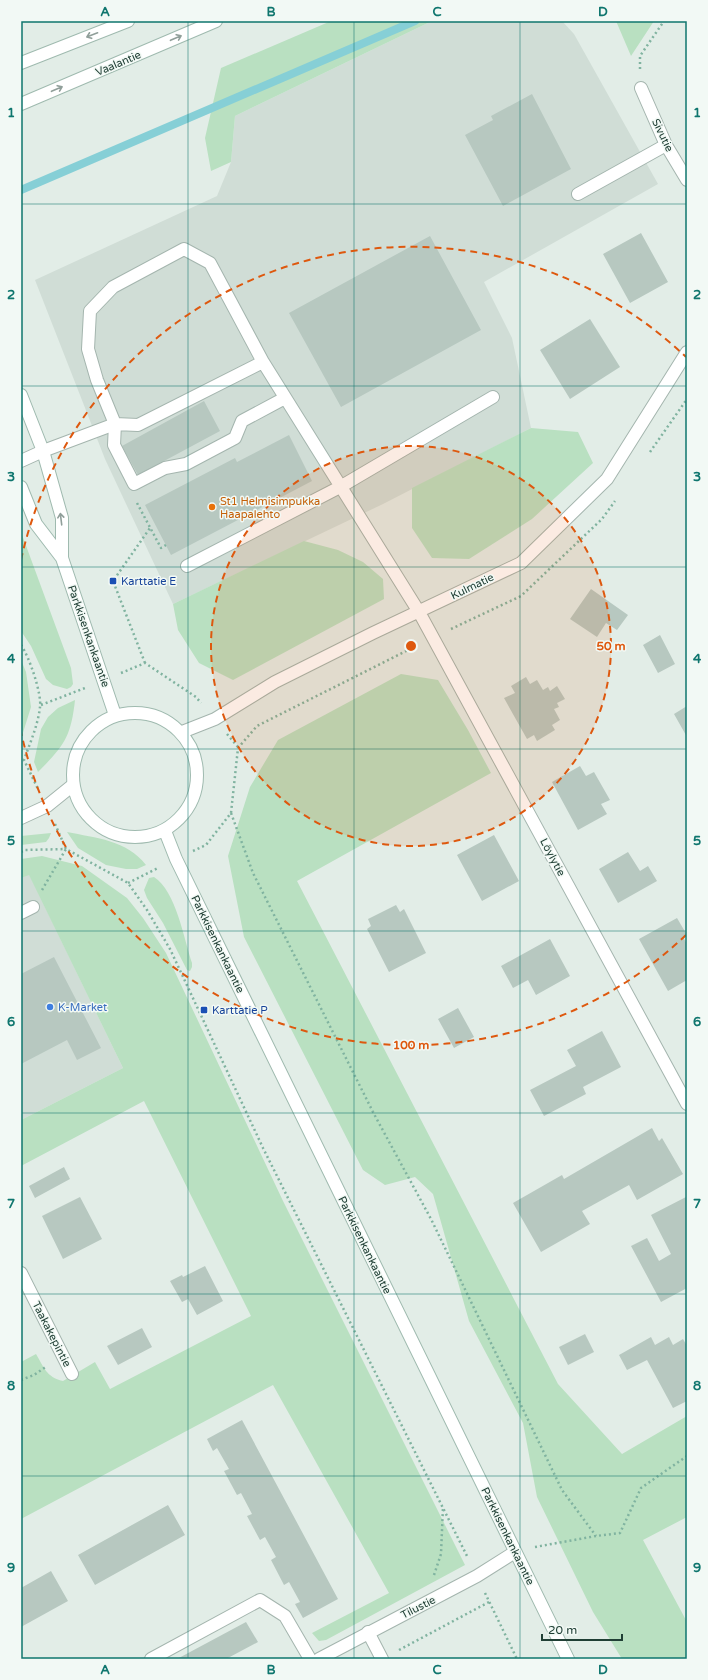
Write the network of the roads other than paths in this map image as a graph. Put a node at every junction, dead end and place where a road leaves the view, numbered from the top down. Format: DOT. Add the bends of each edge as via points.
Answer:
graph roads {
  1 [pos="128,21"];
  2 [pos="216,21"];
  3 [pos="21,63"];
  4 [pos="641,88"];
  5 [pos="21,104"];
  6 [pos="666,145"];
  7 [pos="687,180"];
  8 [pos="578,194"];
  9 [pos="687,352"];
  10 [pos="263,362"];
  11 [pos="21,395"];
  12 [pos="492,396"];
  13 [pos="285,398"];
  14 [pos="115,424"];
  15 [pos="43,451"];
  16 [pos="21,461"];
  17 [pos="21,487"];
  18 [pos="340,487"];
  19 [pos="62,558"];
  20 [pos="187,566"];
  21 [pos="419,612"];
  22 [pos="116,715"];
  23 [pos="182,732"];
  24 [pos="72,784"];
  25 [pos="21,818"];
  26 [pos="164,831"];
  27 [pos="33,907"];
  28 [pos="21,913"];
  29 [pos="687,1104"];
  30 [pos="21,1273"];
  31 [pos="72,1374"];
  32 [pos="516,1552"];
  33 [pos="368,1632"];
  34 [pos="151,1659"];
  35 [pos="310,1659"];
  36 [pos="318,1659"];
  37 [pos="382,1659"];
  38 [pos="568,1659"];
  1 -- 3 [label="street, one-way"];
  5 -- 2 [label="street, Vaalantie, one-way"];
  4 -- 6 [label="street, Sivutie"];
  6 -- 7 [label="street, Sivutie"];
  6 -- 8 [label="street"];
  9 -- 21 [label="street, Kulmatie" via="607,479 521,563"];
  10 -- 13 [label="street, Löylytie"];
  10 -- 14 [label="street" via="138,425"];
  10 -- 14 [label="street, Löylytie" via="210,263 184,249 113,287 90,311 88,349 97,380"];
  11 -- 15 [label="street, Parkkisenkankaantie"];
  12 -- 18 [label="street"];
  13 -- 14 [label="street" via="242,421 235,438 186,464 165,468 134,484 114,446"];
  13 -- 18 [label="street, Löylytie"];
  14 -- 15 [label="street"];
  15 -- 16 [label="street"];
  19 -- 15 [label="street, Parkkisenkankaantie, one-way" via="62,518"];
  17 -- 19 [label="street, Parkkisenkankaantie" via="36,524"];
  18 -- 20 [label="street"];
  18 -- 21 [label="street, Löylytie"];
  19 -- 22 [label="street, Parkkisenkankaantie"];
  21 -- 23 [label="street, Kulmatie" via="275,682 215,719"];
  21 -- 29 [label="street, Löylytie"];
  22 -- 23 [label="street" via="145,712 163,718"];
  22 -- 24 [label="street" via="97,724 86,736 74,757"];
  23 -- 26 [label="street" via="194,752 198,781 186,811"];
  24 -- 25 [label="street" via="47,806"];
  24 -- 26 [label="street" via="80,806 97,826 125,837 149,836"];
  26 -- 32 [label="street, Parkkisenkankaantie"];
  27 -- 28 [label="street"];
  30 -- 31 [label="street, Taakakepintie"];
  32 -- 33 [label="street, Tilustie" via="477,1576"];
  32 -- 38 [label="street, Parkkisenkankaantie"];
  33 -- 36 [label="street, Tilustie"];
  33 -- 37 [label="street"];
  34 -- 35 [label="street" via="260,1600 285,1616"];
}
